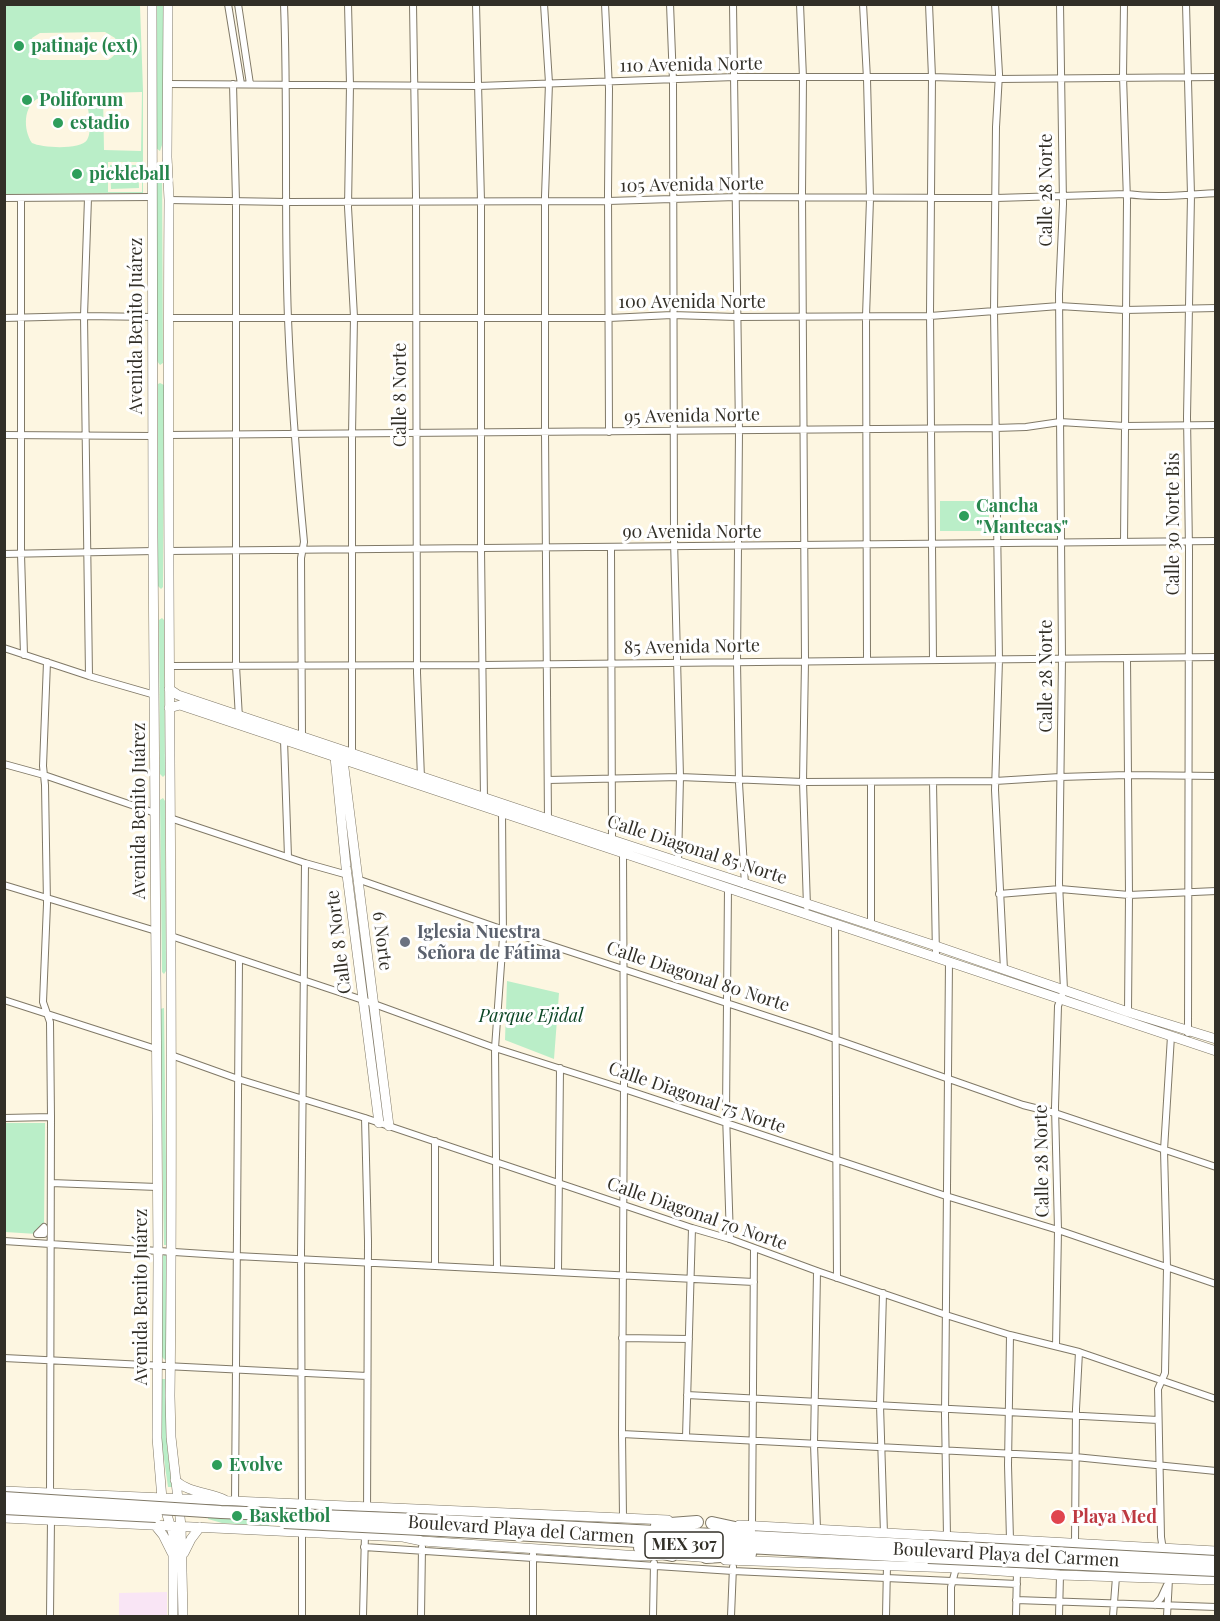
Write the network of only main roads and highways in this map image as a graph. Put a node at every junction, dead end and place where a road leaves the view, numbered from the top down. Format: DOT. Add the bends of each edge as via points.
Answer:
graph roads {
  1 [pos="152,4"];
  2 [pos="168,4"];
  3 [pos="152,157"];
  4 [pos="166,157"];
  5 [pos="154,362"];
  6 [pos="167,365"];
  7 [pos="154,382"];
  8 [pos="168,384"];
  9 [pos="155,585"];
  10 [pos="167,586"];
  11 [pos="155,618"];
  12 [pos="168,620"];
  13 [pos="169,689"];
  14 [pos="169,708"];
  15 [pos="239,720"];
  16 [pos="339,759"];
  17 [pos="156,775"];
  18 [pos="170,777"];
  19 [pos="421,781"];
  20 [pos="155,800"];
  21 [pos="484,802"];
  22 [pos="169,804"];
  23 [pos="549,823"];
  24 [pos="678,865"];
  25 [pos="745,888"];
  26 [pos="807,909"];
  27 [pos="157,974"];
  28 [pos="170,975"];
  29 [pos="1062,994"];
  30 [pos="157,1009"];
  31 [pos="170,1010"];
  32 [pos="1215,1039"];
  33 [pos="1215,1051"];
  34 [pos="384,1124"];
  35 [pos="175,1480"];
  36 [pos="4,1491"];
  37 [pos="4,1498"];
  38 [pos="162,1499"];
  39 [pos="178,1500"];
  40 [pos="232,1502"];
  41 [pos="4,1508"];
  42 [pos="4,1518"];
  43 [pos="697,1522"];
  44 [pos="712,1523"];
  45 [pos="154,1524"];
  46 [pos="170,1525"];
  47 [pos="181,1526"];
  48 [pos="200,1527"];
  49 [pos="441,1531"];
  50 [pos="607,1535"];
  51 [pos="779,1539"];
  52 [pos="489,1545"];
  53 [pos="786,1550"];
  54 [pos="1163,1550"];
  55 [pos="1215,1551"];
  56 [pos="451,1552"];
  57 [pos="928,1552"];
  58 [pos="476,1554"];
  59 [pos="672,1555"];
  60 [pos="177,1557"];
  61 [pos="706,1557"];
  62 [pos="1215,1569"];
  63 [pos="1169,1580"];
  64 [pos="173,1617"];
  65 [pos="183,1617"];
  1 -- 3 [label="main road, Avenida Benito Juárez"];
  2 -- 4 [label="main road, Avenida Benito Juárez"];
  3 -- 4 [label="main road"];
  3 -- 5 [label="main road, Avenida Benito Juárez"];
  4 -- 6 [label="main road, Avenida Benito Juárez"];
  5 -- 6 [label="main road" via="161,368"];
  5 -- 7 [label="main road, Avenida Benito Juárez"];
  6 -- 8 [label="main road, Avenida Benito Juárez"];
  7 -- 8 [label="main road" via="162,378"];
  7 -- 9 [label="main road, Avenida Benito Juárez"];
  8 -- 10 [label="main road, Avenida Benito Juárez"];
  9 -- 10 [label="main road" via="160,591"];
  9 -- 11 [label="main road, Avenida Benito Juárez"];
  10 -- 12 [label="main road, Avenida Benito Juárez"];
  11 -- 12 [label="main road" via="163,615"];
  11 -- 17 [label="main road, Avenida Benito Juárez"];
  12 -- 13 [label="main road, Avenida Benito Juárez"];
  13 -- 14 [label="main road, Avenida Benito Juárez"];
  13 -- 15 [label="main road, Calle Diagonal 85 Norte"];
  14 -- 15 [label="main road, Calle Diagonal 85 Norte" via="180,705"];
  14 -- 18 [label="main road, Avenida Benito Juárez"];
  15 -- 16 [label="main road, Calle Diagonal 85 Norte"];
  15 -- 19 [label="main road, Calle Diagonal 85 Norte" via="302,737"];
  16 -- 19 [label="main road, Calle Diagonal 85 Norte"];
  16 -- 34 [label="main road, 6 Norte" via="358,879"];
  16 -- 34 [label="main road, Calle 8 Norte" via="363,1000"];
  17 -- 18 [label="main road" via="162,779"];
  17 -- 20 [label="main road, Avenida Benito Juárez"];
  18 -- 22 [label="main road, Avenida Benito Juárez"];
  19 -- 21 [label="main road, Calle Diagonal 85 Norte"];
  20 -- 22 [label="main road" via="164,796"];
  20 -- 27 [label="main road, Avenida Benito Juárez"];
  21 -- 23 [label="main road, Calle Diagonal 85 Norte"];
  21 -- 23 [label="main road, Calle Diagonal 85 Norte" via="502,812"];
  22 -- 28 [label="main road, Avenida Benito Juárez"];
  23 -- 24 [label="main road, Calle Diagonal 85 Norte" via="612,840"];
  23 -- 24 [label="main road, Calle Diagonal 85 Norte" via="623,852"];
  24 -- 25 [label="main road, Calle Diagonal 85 Norte"];
  24 -- 25 [label="main road, Calle Diagonal 85 Norte" via="728,887"];
  25 -- 26 [label="main road, Calle Diagonal 85 Norte"];
  26 -- 29 [label="main road, Calle Diagonal 85 Norte" via="936,946"];
  26 -- 29 [label="main road, Calle Diagonal 85 Norte" via="835,923 936,957"];
  27 -- 28 [label="main road" via="163,979"];
  27 -- 30 [label="main road, Avenida Benito Juárez"];
  28 -- 31 [label="main road, Avenida Benito Juárez"];
  29 -- 32 [label="main road, Calle Diagonal 85 Norte"];
  29 -- 33 [label="main road, Calle Diagonal 85 Norte"];
  30 -- 31 [label="main road" via="164,1005"];
  30 -- 38 [label="main road, Avenida Benito Juárez" via="157,1438"];
  31 -- 35 [label="main road, Avenida Benito Juárez" via="171,1437"];
  35 -- 39 [label="main road, Avenida Benito Juárez"];
  35 -- 40 [label="main road" via="181,1486"];
  36 -- 38 [label="main road, Boulevard Playa del Carmen"];
  37 -- 49 [label="highway, MEX 307, bridge" via="233,1512"];
  38 -- 39 [label="main road, Boulevard Playa del Carmen"];
  38 -- 46 [label="main road, Avenida Benito Juárez"];
  39 -- 40 [label="main road, Boulevard Playa del Carmen"];
  39 -- 47 [label="main road, Avenida Benito Juárez"];
  40 -- 43 [label="main road, Boulevard Playa del Carmen"];
  41 -- 49 [label="highway, MEX 307, bridge"];
  42 -- 45 [label="main road, Boulevard Playa del Carmen"];
  43 -- 44 [label="main road, Boulevard Playa del Carmen"];
  43 -- 50 [label="highway"];
  44 -- 51 [label="highway"];
  44 -- 54 [label="main road, Boulevard Playa del Carmen"];
  45 -- 46 [label="main road, Boulevard Playa del Carmen"];
  45 -- 60 [label="main road"];
  46 -- 47 [label="main road, Boulevard Playa del Carmen"];
  46 -- 60 [label="main road, Avenida Benito Juárez"];
  47 -- 48 [label="main road, Boulevard Playa del Carmen"];
  47 -- 60 [label="main road, Avenida Benito Juárez"];
  48 -- 49 [label="main road, Boulevard Playa del Carmen" via="404,1538 422,1545"];
  48 -- 60 [label="main road"];
  49 -- 50 [label="highway, MEX 307"];
  49 -- 52 [label="main road, Boulevard Playa del Carmen"];
  49 -- 56 [label="main road"];
  50 -- 51 [label="highway, MEX 307"];
  50 -- 53 [label="highway, MEX 307"];
  50 -- 59 [label="highway"];
  51 -- 57 [label="highway, MEX 307"];
  52 -- 58 [label="main road"];
  52 -- 59 [label="main road, Boulevard Playa del Carmen" via="653,1561"];
  53 -- 57 [label="highway, MEX 307"];
  53 -- 61 [label="highway"];
  54 -- 55 [label="main road, Boulevard Playa del Carmen"];
  54 -- 63 [label="main road" via="1173,1564"];
  57 -- 62 [label="highway, MEX 307, bridge"];
  57 -- 62 [label="highway, MEX 307, bridge" via="1201,1560"];
  59 -- 61 [label="main road, Boulevard Playa del Carmen"];
  60 -- 64 [label="main road, Avenida Benito Juárez"];
  60 -- 65 [label="main road, Avenida Benito Juárez"];
  61 -- 63 [label="main road, Boulevard Playa del Carmen" via="733,1566 887,1565"];
  62 -- 63 [label="main road, Boulevard Playa del Carmen"];
}
